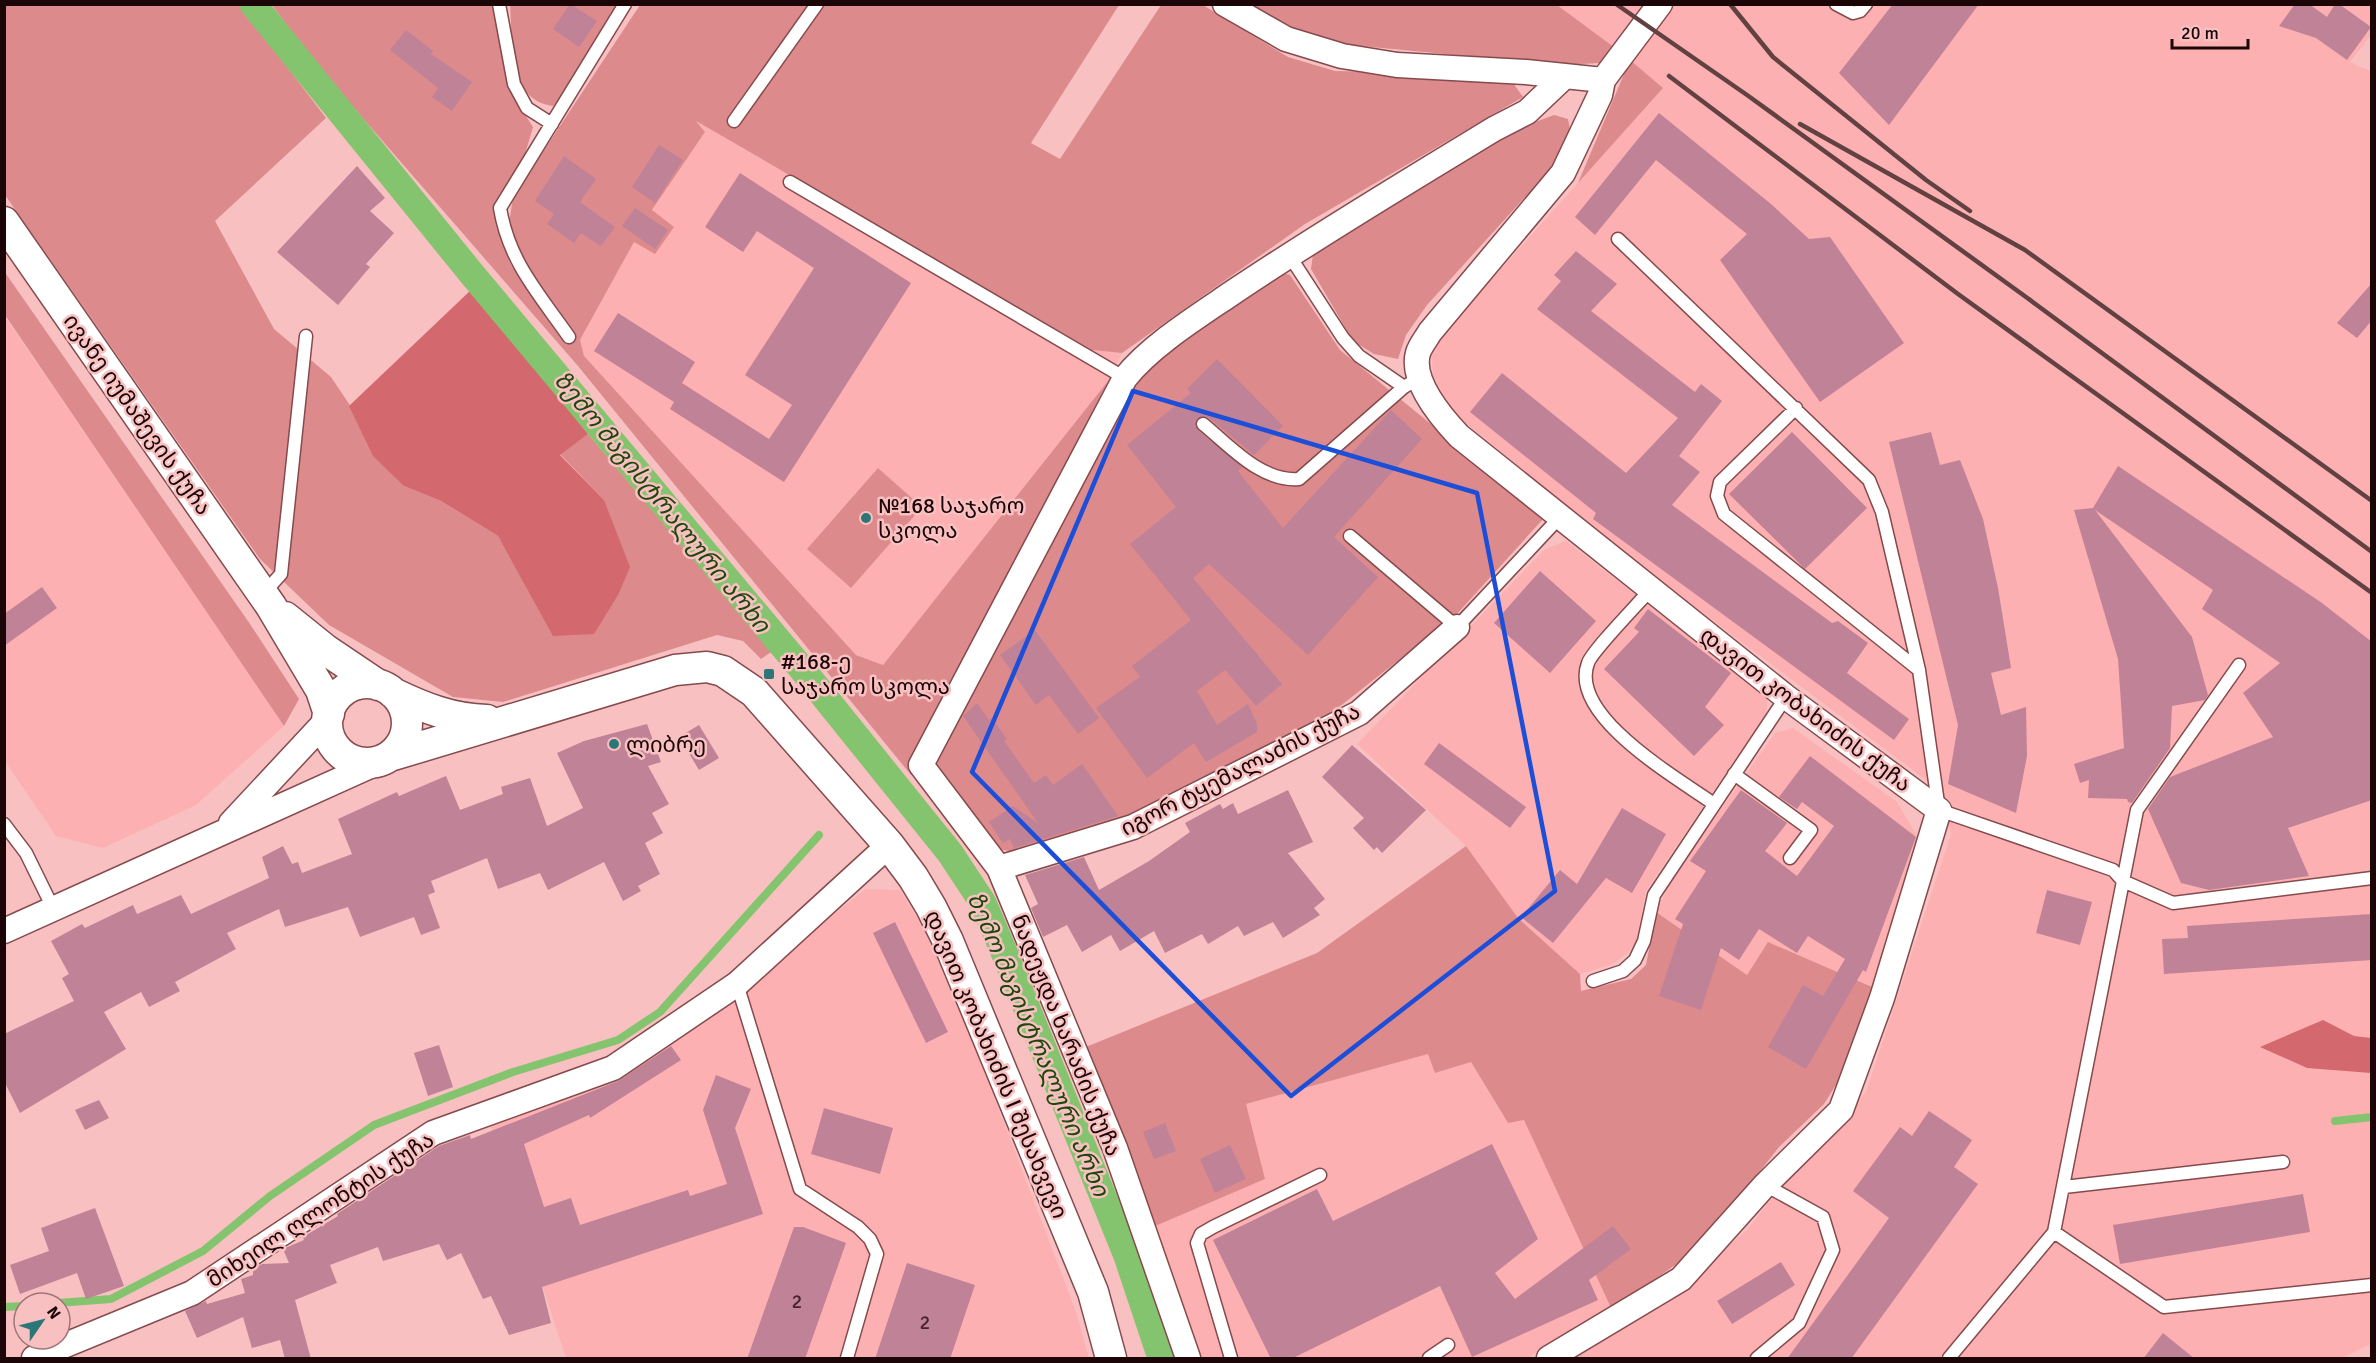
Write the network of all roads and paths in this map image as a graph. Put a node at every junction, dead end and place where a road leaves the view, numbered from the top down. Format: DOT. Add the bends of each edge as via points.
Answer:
graph roads {
  1 [pos="499,4"];
  2 [pos="625,4"];
  3 [pos="817,4"];
  4 [pos="1225,4"];
  5 [pos="1660,4"];
  6 [pos="1836,4"];
  7 [pos="1866,4"];
  8 [pos="1565,76"];
  9 [pos="1603,80"];
  10 [pos="734,121"];
  11 [pos="552,124"];
  12 [pos="790,182"];
  13 [pos="4,222"];
  14 [pos="1618,239"];
  15 [pos="1289,255"];
  16 [pos="306,336"];
  17 [pos="569,337"];
  18 [pos="1125,378"];
  19 [pos="1412,382"];
  20 [pos="1796,408"];
  21 [pos="1203,424"];
  22 [pos="1560,517"];
  23 [pos="1350,536"];
  24 [pos="1651,589"];
  25 [pos="267,600"];
  26 [pos="1457,627"];
  27 [pos="2239,665"];
  28 [pos="1919,670"];
  29 [pos="385,689"];
  30 [pos="1786,696"];
  31 [pos="328,717"];
  32 [pos="505,719"];
  33 [pos="384,759"];
  34 [pos="1734,774"];
  35 [pos="1714,804"];
  36 [pos="1939,810"];
  37 [pos="4,824"];
  38 [pos="225,829"];
  39 [pos="889,845"];
  40 [pos="1790,858"];
  41 [pos="999,868"];
  42 [pos="2372,878"];
  43 [pos="2123,881"];
  44 [pos="53,908"];
  45 [pos="4,931"];
  46 [pos="1593,981"];
  47 [pos="737,984"];
  48 [pos="2283,1162"];
  49 [pos="1320,1175"];
  50 [pos="1765,1185"];
  51 [pos="2064,1187"];
  52 [pos="2054,1232"];
  53 [pos="2372,1285"];
  54 [pos="1448,1345"];
  55 [pos="34,1359"];
  56 [pos="847,1359"];
  57 [pos="1111,1359"];
  58 [pos="1188,1359"];
  59 [pos="1231,1359"];
  60 [pos="1429,1359"];
  61 [pos="1549,1359"];
  62 [pos="1757,1359"];
  63 [pos="1949,1359"];
  1 -- 11 [label="lane" via="514,84 527,108"];
  2 -- 11 [label="lane"];
  3 -- 10 [label="lane"];
  4 -- 8 [label="street" via="1286,39 1342,56 1397,65"];
  5 -- 9 [label="street, დავით კობახიძის ქუჩა"];
  6 -- 7 [label="lane" via="1853,13"];
  8 -- 9 [label="street"];
  8 -- 15 [label="street" via="1527,112"];
  9 -- 19 [label="street, დავით კობახიძის ქუჩა" via="1600,95 1563,172 1430,332 1418,354"];
  11 -- 17 [label="lane" via="500,208 504,235 517,264"];
  12 -- 18 [label="lane"];
  13 -- 25 [label="street, ივანე იუმაშევის ქუჩა"];
  14 -- 20 [label="lane"];
  15 -- 18 [label="street" via="1202,313"];
  15 -- 19 [label="lane" via="1359,356"];
  16 -- 25 [label="lane" via="281,574"];
  18 -- 41 [label="street, ნადეჟდა ხარაძის ქუჩა" via="921,765"];
  19 -- 21 [label="lane" via="1299,479 1284,480 1260,470"];
  19 -- 22 [label="street, დავით კობახიძის ქუჩა" via="1459,436"];
  20 -- 28 [label="lane" via="1869,480 1882,512"];
  20 -- 28 [label="lane" via="1720,482 1717,496 1724,514"];
  22 -- 24 [label="street, დავით კობახიძის ქუჩა"];
  22 -- 26 [label="lane, იგორ ტყემალაძის ქუჩა"];
  23 -- 26 [label="lane"];
  24 -- 30 [label="street, დავით კობახიძის ქუჩა"];
  24 -- 35 [label="lane" via="1588,663 1586,684 1596,709 1618,735"];
  25 -- 29 [label="street, ივანე იუმაშევის ქუჩა" via="326,650"];
  25 -- 31 [label="street, ივანე იუმაშევის ქუჩა" via="321,690"];
  26 -- 41 [label="street, იგორ ტყემალაძის ქუჩა" via="1359,712 1133,827"];
  27 -- 43 [label="lane" via="2137,810"];
  28 -- 36 [label="lane"];
  29 -- 31 [label="street" via="356,685 347,689 332,704"];
  29 -- 32 [label="street, დავით კობახიძის I შესახვევი" via="448,716"];
  29 -- 33 [label="street" via="406,713 407,725 399,747"];
  30 -- 34 [label="lane"];
  30 -- 36 [label="street, დავით კობახიძის ქუჩა"];
  31 -- 33 [label="street" via="333,744 342,754 353,761"];
  31 -- 38 [label="street"];
  32 -- 33 [label="street, დავით კობახიძის I შესახვევი"];
  32 -- 39 [label="street, დავით კობახიძის I შესახვევი" via="661,673 707,667 723,671 754,692"];
  33 -- 38 [label="street"];
  34 -- 35 [label="lane"];
  34 -- 40 [label="lane" via="1811,830"];
  35 -- 46 [label="lane" via="1654,895 1644,941 1635,960 1623,971"];
  36 -- 43 [label="lane" via="2113,870"];
  36 -- 50 [label="street" via="1882,998 1841,1110"];
  37 -- 44 [label="lane" via="26,853"];
  38 -- 44 [label="street"];
  39 -- 47 [label="street, მიხეილ ღლონტის ქუჩა"];
  39 -- 57 [label="street, დავით კობახიძის I შესახვევი" via="932,907 948,941 1093,1292"];
  41 -- 58 [label="street, ნადეჟდა ხარაძის ქუჩა" via="1115,1148"];
  42 -- 43 [label="lane" via="2173,903"];
  43 -- 51 [label="lane"];
  44 -- 45 [label="street"];
  47 -- 55 [label="street, მიხეილ ღლონტის ქუჩა" via="613,1068 433,1133 192,1293"];
  47 -- 56 [label="lane" via="800,1188 858,1227 877,1254"];
  48 -- 51 [label="lane"];
  49 -- 59 [label="lane" via="1201,1234 1197,1243"];
  50 -- 61 [label="street" via="1681,1279"];
  50 -- 62 [label="lane" via="1823,1217 1833,1250 1798,1323"];
  51 -- 52 [label="lane"];
  52 -- 53 [label="lane" via="2164,1307"];
  52 -- 63 [label="lane"];
  54 -- 60 [label="lane"];
}
